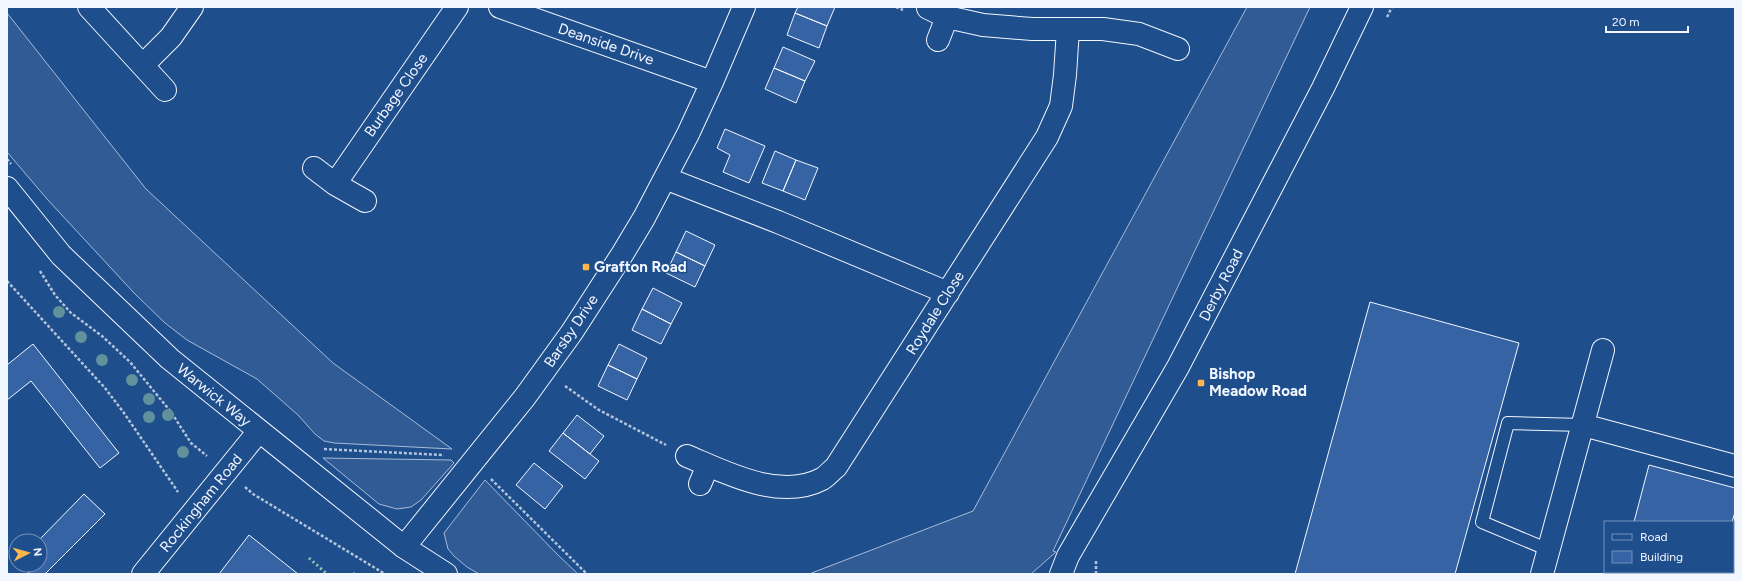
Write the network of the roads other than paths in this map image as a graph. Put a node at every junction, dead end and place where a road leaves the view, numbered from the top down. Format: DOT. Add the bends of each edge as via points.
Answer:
graph roads {
  1 [pos="89,7"];
  2 [pos="192,7"];
  3 [pos="457,7"];
  4 [pos="500,7"];
  5 [pos="744,7"];
  6 [pos="1362,7"];
  7 [pos="1068,29"];
  8 [pos="938,40"];
  9 [pos="1178,49"];
  10 [pos="142,65"];
  11 [pos="712,82"];
  12 [pos="165,90"];
  13 [pos="314,168"];
  14 [pos="665,178"];
  15 [pos="335,184"];
  16 [pos="7,188"];
  17 [pos="365,200"];
  18 [pos="948,293"];
  19 [pos="1603,350"];
  20 [pos="1583,425"];
  21 [pos="258,431"];
  22 [pos="687,456"];
  23 [pos="1735,466"];
  24 [pos="404,547"];
  25 [pos="1549,550"];
  26 [pos="1064,565"];
  27 [pos="433,571"];
  28 [pos="142,574"];
  29 [pos="1046,574"];
  30 [pos="1542,574"];
  1 -- 10 [label="main road"];
  2 -- 10 [label="main road" via="171,37"];
  3 -- 15 [label="main road, Burbage Close"];
  4 -- 11 [label="main road, Deanside Drive"];
  5 -- 11 [label="main road, Barsby Drive"];
  6 -- 26 [label="main road, Derby Road" via="1323,88 1178,367"];
  7 -- 8 [label="main road" via="983,25 937,13"];
  7 -- 9 [label="main road" via="1103,29 1138,34"];
  7 -- 18 [label="main road, Roydale Close" via="1061,106 1047,137"];
  10 -- 12 [label="main road"];
  11 -- 14 [label="main road, Barsby Drive"];
  13 -- 15 [label="main road"];
  14 -- 18 [label="main road" via="833,244"];
  14 -- 24 [label="main road, Barsby Drive" via="619,259 543,372"];
  15 -- 17 [label="main road"];
  16 -- 21 [label="main road, Warwick Way" via="61,255 170,359"];
  18 -- 22 [label="main road, Roydale Close" via="846,453 836,467 823,478 800,486 783,488 704,475"];
  19 -- 20 [label="main road"];
  20 -- 23 [label="main road"];
  20 -- 25 [label="main road"];
  20 -- 25 [label="lane" via="1508,424 1482,522"];
  21 -- 24 [label="main road, Warwick Way"];
  21 -- 28 [label="main road, Rockingham Road"];
  24 -- 27 [label="main road, Warwick Way"];
  25 -- 30 [label="main road"];
  26 -- 29 [label="main road, Derby Road"];
}
